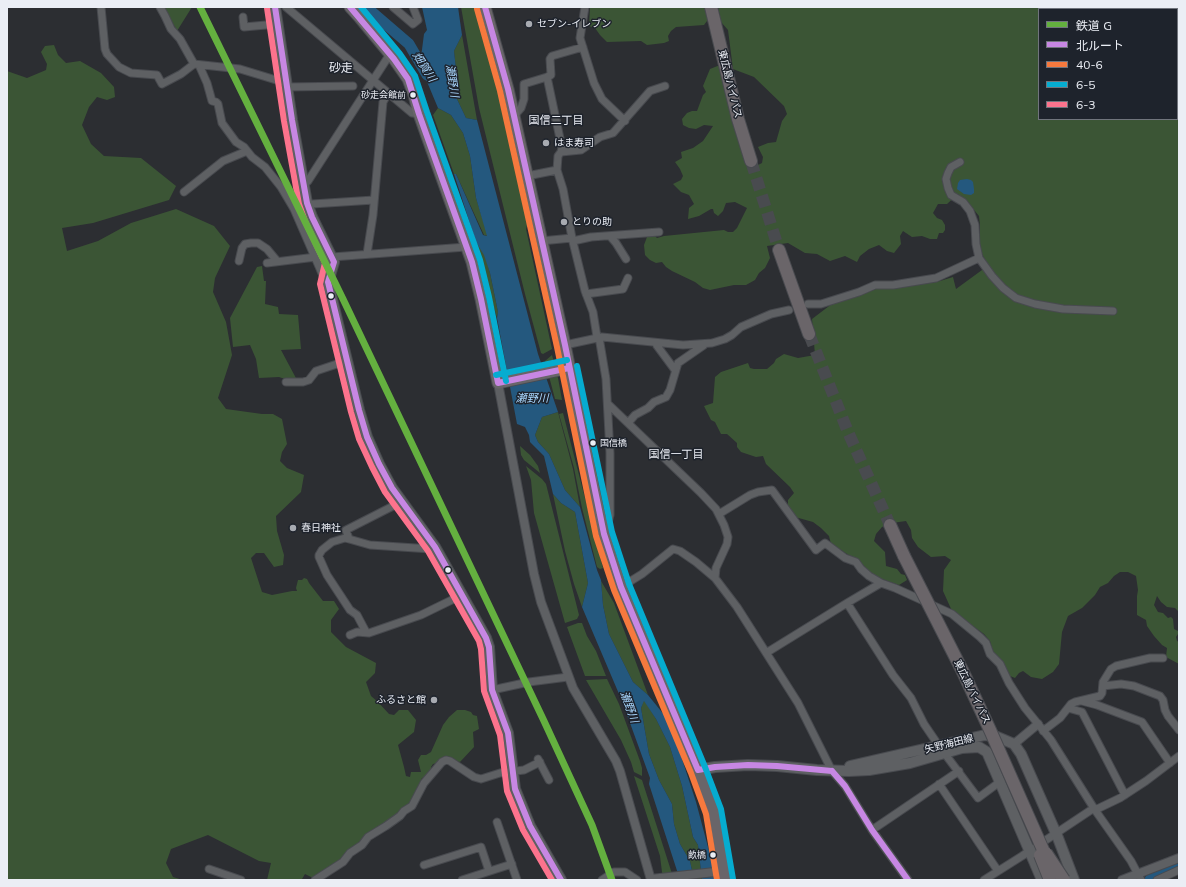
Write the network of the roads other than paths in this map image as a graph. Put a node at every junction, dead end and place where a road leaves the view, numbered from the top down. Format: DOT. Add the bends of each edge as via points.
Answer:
graph roads {
  1 [pos="101,7"];
  2 [pos="160,7"];
  3 [pos="274,7"];
  4 [pos="286,7"];
  5 [pos="350,7"];
  6 [pos="393,7"];
  7 [pos="414,7"];
  8 [pos="485,7"];
  9 [pos="585,7"];
  10 [pos="711,7"];
  11 [pos="243,17"];
  12 [pos="277,24"];
  13 [pos="583,47"];
  14 [pos="390,54"];
  15 [pos="196,64"];
  16 [pos="547,77"];
  17 [pos="373,80"];
  18 [pos="286,85"];
  19 [pos="353,86"];
  20 [pos="665,86"];
  21 [pos="388,93"];
  22 [pos="419,114"];
  23 [pos="514,116"];
  24 [pos="625,121"];
  25 [pos="247,151"];
  26 [pos="561,152"];
  27 [pos="751,161"];
  28 [pos="960,162"];
  29 [pos="557,170"];
  30 [pos="527,176"];
  31 [pos="304,185"];
  32 [pos="184,192"];
  33 [pos="374,200"];
  34 [pos="307,206"];
  35 [pos="659,232"];
  36 [pos="610,236"];
  37 [pos="573,239"];
  38 [pos="541,241"];
  39 [pos="466,247"];
  40 [pos="779,250"];
  41 [pos="367,254"];
  42 [pos="316,257"];
  43 [pos="332,257"];
  44 [pos="979,258"];
  45 [pos="626,259"];
  46 [pos="240,261"];
  47 [pos="267,262"];
  48 [pos="277,262"];
  49 [pos="628,278"];
  50 [pos="328,282"];
  51 [pos="586,294"];
  52 [pos="808,304"];
  53 [pos="789,310"];
  54 [pos="1113,311"];
  55 [pos="809,334"];
  56 [pos="598,337"];
  57 [pos="655,342"];
  58 [pos="705,344"];
  59 [pos="565,345"];
  60 [pos="346,361"];
  61 [pos="569,368"];
  62 [pos="675,370"];
  63 [pos="286,382"];
  64 [pos="500,383"];
  65 [pos="608,404"];
  66 [pos="628,423"];
  67 [pos="401,502"];
  68 [pos="719,514"];
  69 [pos="890,525"];
  70 [pos="604,534"];
  71 [pos="349,539"];
  72 [pos="434,547"];
  73 [pos="715,578"];
  74 [pos="881,583"];
  75 [pos="621,587"];
  76 [pos="462,595"];
  77 [pos="847,603"];
  78 [pos="366,632"];
  79 [pos="350,635"];
  80 [pos="766,653"];
  81 [pos="1164,658"];
  82 [pos="568,677"];
  83 [pos="1103,686"];
  84 [pos="492,690"];
  85 [pos="1080,701"];
  86 [pos="1068,708"];
  87 [pos="1038,724"];
  88 [pos="1179,730"];
  89 [pos="1044,731"];
  90 [pos="998,737"];
  91 [pos="1014,744"];
  92 [pos="942,750"];
  93 [pos="987,752"];
  94 [pos="1176,760"];
  95 [pos="698,770"];
  96 [pos="512,771"];
  97 [pos="832,771"];
  98 [pos="958,771"];
  99 [pos="549,780"];
  100 [pos="1001,781"];
  101 [pos="939,784"];
  102 [pos="1017,794"];
  103 [pos="1125,795"];
  104 [pos="1095,809"];
  105 [pos="497,822"];
  106 [pos="872,830"];
  107 [pos="1056,834"];
  108 [pos="1029,852"];
  109 [pos="1179,858"];
  110 [pos="512,864"];
  111 [pos="424,865"];
  112 [pos="209,869"];
  113 [pos="1179,870"];
  114 [pos="489,871"];
  115 [pos="998,871"];
  116 [pos="721,875"];
  117 [pos="1139,877"];
  118 [pos="242,880"];
  119 [pos="315,880"];
  120 [pos="462,880"];
  121 [pos="517,880"];
  122 [pos="561,880"];
  123 [pos="602,880"];
  124 [pos="637,880"];
  125 [pos="641,880"];
  126 [pos="651,880"];
  127 [pos="908,880"];
  128 [pos="984,880"];
  129 [pos="1042,880"];
  130 [pos="1050,880"];
  131 [pos="1056,880"];
  132 [pos="1064,880"];
  133 [pos="1074,880"];
  134 [pos="1122,880"];
  135 [pos="1157,880"];
  1 -- 15 [label="street" via="105,49 119,67 131,72 157,75 162,84"];
  2 -- 15 [label="street" via="171,29"];
  3 -- 12 [label="main road"];
  4 -- 17 [label="street"];
  5 -- 14 [label="main road"];
  6 -- 7 [label="street" via="413,24 418,20"];
  8 -- 23 [label="highway"];
  9 -- 13 [label="street" via="580,38"];
  10 -- 27 [label="highway, 東広島バイパス"];
  11 -- 12 [label="street" via="244,27"];
  12 -- 18 [label="main road"];
  13 -- 16 [label="street" via="552,56 551,75"];
  13 -- 24 [label="street" via="599,93"];
  14 -- 17 [label="street"];
  14 -- 22 [label="main road" via="408,79"];
  15 -- 18 [label="street" via="240,68"];
  15 -- 25 [label="street" via="207,83 212,101 218,104 222,123 236,142"];
  16 -- 23 [label="street" via="524,84 524,99"];
  16 -- 26 [label="street"];
  17 -- 21 [label="street"];
  17 -- 31 [label="street"];
  18 -- 19 [label="street"];
  18 -- 31 [label="main road"];
  20 -- 24 [label="street" via="650,91"];
  21 -- 22 [label="street" via="412,113"];
  21 -- 33 [label="street" via="383,102"];
  22 -- 39 [label="main road"];
  23 -- 30 [label="highway"];
  24 -- 26 [label="street" via="613,133 598,139 586,148"];
  25 -- 32 [label="street" via="223,161"];
  25 -- 42 [label="street" via="265,167 281,187"];
  26 -- 29 [label="street" via="558,156"];
  28 -- 44 [label="street" via="951,167 946,179 951,195 963,202 970,211 975,225"];
  29 -- 30 [label="street"];
  29 -- 37 [label="street"];
  30 -- 38 [label="highway"];
  31 -- 34 [label="main road"];
  33 -- 34 [label="street"];
  33 -- 41 [label="street"];
  34 -- 43 [label="main road"];
  35 -- 36 [label="street"];
  36 -- 37 [label="street"];
  36 -- 45 [label="street"];
  37 -- 38 [label="street"];
  37 -- 51 [label="street"];
  38 -- 59 [label="highway"];
  39 -- 41 [label="street"];
  39 -- 64 [label="main road" via="472,262"];
  40 -- 55 [label="highway"];
  41 -- 43 [label="street"];
  42 -- 48 [label="street"];
  42 -- 50 [label="street"];
  43 -- 50 [label="main road" via="334,262"];
  44 -- 52 [label="street" via="936,278 893,285 875,285 821,304"];
  44 -- 54 [label="street" via="1003,288 1016,298 1063,309"];
  46 -- 48 [label="street" via="242,248 251,242 267,249"];
  47 -- 48 [label="street"];
  49 -- 51 [label="street" via="623,289"];
  50 -- 60 [label="main road"];
  51 -- 56 [label="street"];
  53 -- 58 [label="street" via="771,314 741,327 725,339"];
  56 -- 57 [label="street"];
  56 -- 59 [label="street"];
  56 -- 65 [label="street"];
  57 -- 58 [label="street"];
  57 -- 62 [label="street"];
  58 -- 62 [label="street" via="678,362"];
  59 -- 61 [label="highway"];
  60 -- 63 [label="street" via="316,371 309,380"];
  60 -- 67 [label="main road" via="368,437 379,464"];
  61 -- 64 [label="main road"];
  61 -- 70 [label="highway"];
  62 -- 66 [label="street" via="666,397 635,415"];
  64 -- 82 [label="street" via="534,574 541,602"];
  65 -- 66 [label="street"];
  65 -- 70 [label="street" via="610,515"];
  66 -- 68 [label="street" via="702,493"];
  67 -- 71 [label="street" via="346,530"];
  67 -- 72 [label="main road"];
  68 -- 73 [label="street" via="728,537 716,568"];
  68 -- 74 [label="street" via="750,495 772,490 816,550 826,543 845,558 856,562 869,576"];
  69 -- 102 [label="highway, 東広島バイパス, bridge" via="963,672"];
  70 -- 75 [label="highway"];
  71 -- 72 [label="street" via="370,545 431,549"];
  71 -- 78 [label="street" via="332,542 322,550 319,557 327,575 350,610 357,615"];
  72 -- 76 [label="main road"];
  73 -- 75 [label="street" via="696,562 673,549"];
  73 -- 80 [label="street" via="737,606"];
  74 -- 77 [label="street"];
  74 -- 87 [label="street" via="952,614 980,637"];
  75 -- 95 [label="highway"];
  76 -- 78 [label="street" via="421,615"];
  76 -- 84 [label="main road" via="482,628 489,647"];
  77 -- 80 [label="street"];
  77 -- 92 [label="street" via="893,675 911,698 924,724"];
  78 -- 79 [label="street"];
  80 -- 97 [label="street" via="798,703"];
  81 -- 83 [label="street" via="1150,658 1116,666 1106,676"];
  82 -- 84 [label="street"];
  82 -- 126 [label="street" via="616,761"];
  83 -- 85 [label="street" via="1100,696"];
  83 -- 88 [label="street" via="1134,686 1160,696 1168,716"];
  84 -- 96 [label="main road" via="508,733"];
  85 -- 86 [label="street"];
  85 -- 94 [label="street" via="1142,722"];
  86 -- 89 [label="street"];
  86 -- 103 [label="street" via="1082,712"];
  87 -- 89 [label="street"];
  87 -- 91 [label="street"];
  89 -- 104 [label="street"];
  90 -- 91 [label="main road, 矢野海田線"];
  90 -- 92 [label="main road, 矢野海田線" via="976,737"];
  90 -- 93 [label="main road" via="991,739"];
  91 -- 107 [label="main road" via="1021,754"];
  92 -- 93 [label="main road, 矢野海田線" via="974,746"];
  92 -- 97 [label="main road, 矢野海田線"];
  92 -- 98 [label="street"];
  93 -- 100 [label="main road, 矢野海田線"];
  94 -- 103 [label="street"];
  95 -- 97 [label="main road, 矢野海田線" via="748,765"];
  95 -- 116 [label="highway" via="714,812"];
  96 -- 99 [label="street" via="524,770 538,760"];
  96 -- 119 [label="street" via="477,778 450,761 442,762 424,783 412,806 368,837 343,862"];
  96 -- 122 [label="main road" via="515,790 530,826"];
  97 -- 106 [label="street" via="845,786"];
  98 -- 100 [label="street" via="978,798"];
  98 -- 101 [label="street"];
  100 -- 108 [label="main road, 矢野海田線"];
  101 -- 106 [label="street"];
  101 -- 115 [label="street"];
  102 -- 130 [label="highway, bridge"];
  102 -- 131 [label="highway, 東広島バイパス, bridge"];
  102 -- 132 [label="highway, bridge" via="1046,853"];
  103 -- 104 [label="street"];
  104 -- 107 [label="street"];
  104 -- 117 [label="street"];
  105 -- 110 [label="street"];
  106 -- 127 [label="street"];
  107 -- 108 [label="street"];
  107 -- 133 [label="main road"];
  108 -- 115 [label="street"];
  108 -- 129 [label="main road, 矢野海田線"];
  109 -- 117 [label="street"];
  110 -- 114 [label="street"];
  110 -- 121 [label="street"];
  111 -- 114 [label="street" via="481,847"];
  112 -- 118 [label="street"];
  113 -- 135 [label="street"];
  114 -- 120 [label="street"];
  115 -- 128 [label="street"];
  116 -- 126 [label="street"];
  117 -- 134 [label="street"];
  123 -- 124 [label="street" via="614,872 625,872"];
  125 -- 126 [label="street"];
}
